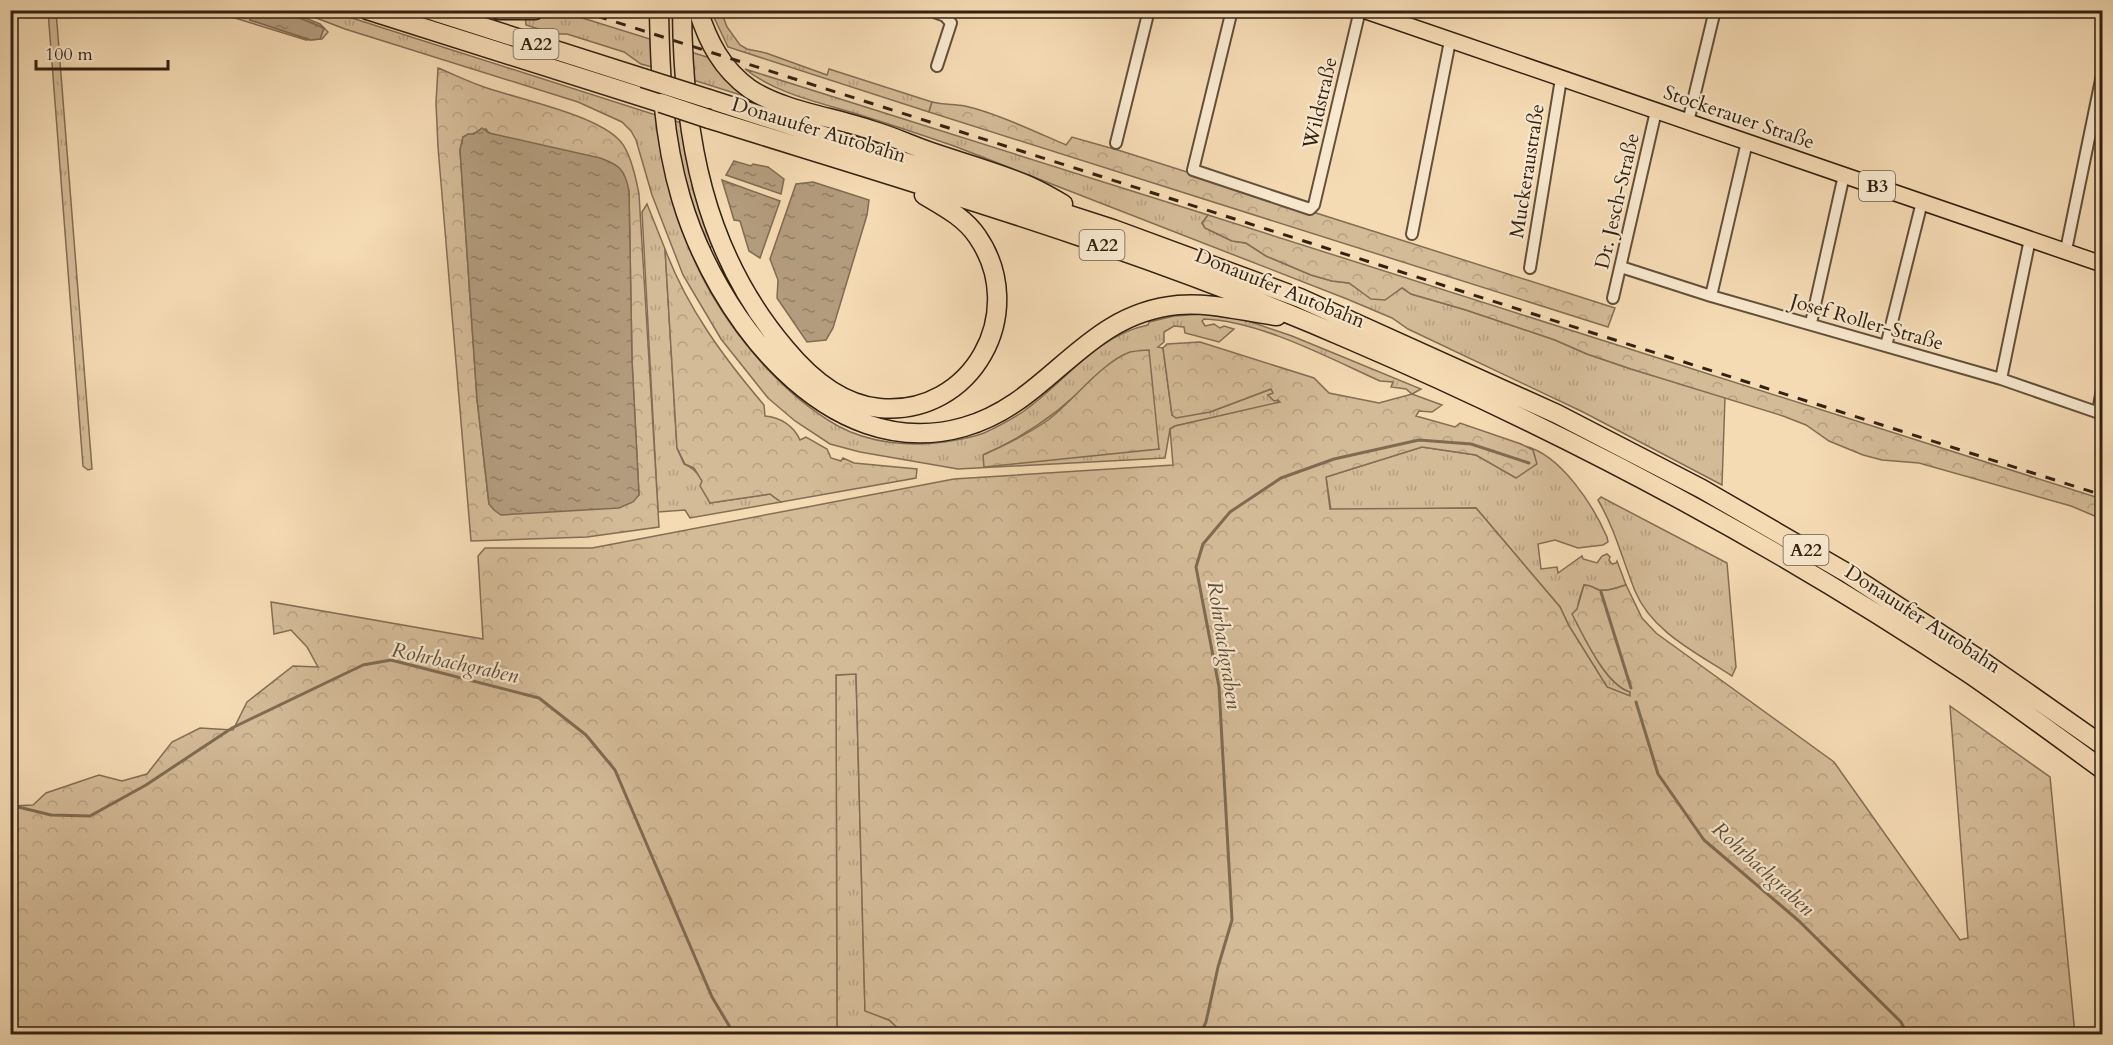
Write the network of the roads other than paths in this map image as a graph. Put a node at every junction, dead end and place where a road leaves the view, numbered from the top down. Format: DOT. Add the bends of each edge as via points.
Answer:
graph roads {
  1 [pos="367,10"];
  2 [pos="430,10"];
  3 [pos="499,10"];
  4 [pos="535,10"];
  5 [pos="659,10"];
  6 [pos="682,10"];
  7 [pos="698,10"];
  8 [pos="929,10"];
  9 [pos="1149,10"];
  10 [pos="1232,10"];
  11 [pos="1362,10"];
  12 [pos="1715,10"];
  13 [pos="1449,41"];
  14 [pos="937,66"];
  15 [pos="2103,75"];
  16 [pos="1561,79"];
  17 [pos="1656,111"];
  18 [pos="1688,122"];
  19 [pos="1747,142"];
  20 [pos="1116,143"];
  21 [pos="1844,175"];
  22 [pos="898,178"];
  23 [pos="1922,201"];
  24 [pos="1113,229"];
  25 [pos="1412,234"];
  26 [pos="2030,238"];
  27 [pos="2066,250"];
  28 [pos="2103,264"];
  29 [pos="1621,267"];
  30 [pos="1530,268"];
  31 [pos="1711,296"];
  32 [pos="1613,298"];
  33 [pos="1302,320"];
  34 [pos="1811,323"];
  35 [pos="1886,346"];
  36 [pos="2001,379"];
  37 [pos="2103,389"];
  38 [pos="2100,413"];
  39 [pos="2103,745"];
  40 [pos="2103,769"];
  1 -- 22 [label="highway, Donauufer Autobahn / A22, bridge"];
  2 -- 24 [label="highway, Donauufer Autobahn / A22, bridge"];
  3 -- 4 [label="highway"];
  5 -- 33 [label="highway" via="662,90 671,155 682,200 703,254 728,299 765,349 805,389 843,415 904,433 934,433 975,424 1019,401 1101,333 1124,320 1162,308 1209,304"];
  6 -- 22 [label="highway" via="694,155 710,216 733,271 764,321 812,377 848,401 879,408 921,404 960,383 985,352 998,306 994,272 976,234 950,210"];
  7 -- 24 [label="highway" via="718,57 751,90 1028,185"];
  8 -- 14 [label="street" via="951,22"];
  9 -- 20 [label="street"];
  10 -- 11 [label="street, Wildstraße" via="1193,170 1310,209"];
  11 -- 13 [label="main road, Stockerauer Straße / B3"];
  12 -- 18 [label="street"];
  13 -- 16 [label="main road, Stockerauer Straße / B3"];
  13 -- 25 [label="street"];
  15 -- 27 [label="street"];
  16 -- 17 [label="main road, Stockerauer Straße / B3"];
  16 -- 30 [label="street, Muckeraustraße"];
  17 -- 18 [label="main road, Stockerauer Straße / B3"];
  17 -- 29 [label="street, Dr. Jesch-Straße"];
  18 -- 19 [label="main road, Stockerauer Straße / B3"];
  19 -- 21 [label="main road, Stockerauer Straße / B3"];
  19 -- 31 [label="street"];
  21 -- 23 [label="main road, Stockerauer Straße / B3"];
  21 -- 34 [label="street"];
  22 -- 33 [label="highway, Donauufer Autobahn / A22" via="1110,247"];
  23 -- 26 [label="main road, Stockerauer Straße / B3"];
  23 -- 35 [label="street"];
  24 -- 39 [label="highway, Donauufer Autobahn / A22" via="1333,312 1557,414 1702,489 1846,573"];
  26 -- 27 [label="main road, Stockerauer Straße / B3"];
  26 -- 36 [label="street"];
  27 -- 28 [label="main road, Stockerauer Straße / B3"];
  29 -- 31 [label="street, Josef Roller-Straße"];
  29 -- 32 [label="street, Dr. Jesch-Straße"];
  31 -- 34 [label="street, Josef Roller-Straße"];
  33 -- 40 [label="highway, Donauufer Autobahn / A22" via="1535,424 1692,506 1941,656"];
  34 -- 35 [label="street, Josef Roller-Straße"];
  35 -- 36 [label="street, Josef Roller-Straße"];
  36 -- 38 [label="street, Josef Roller-Straße"];
  37 -- 38 [label="street"];
}
